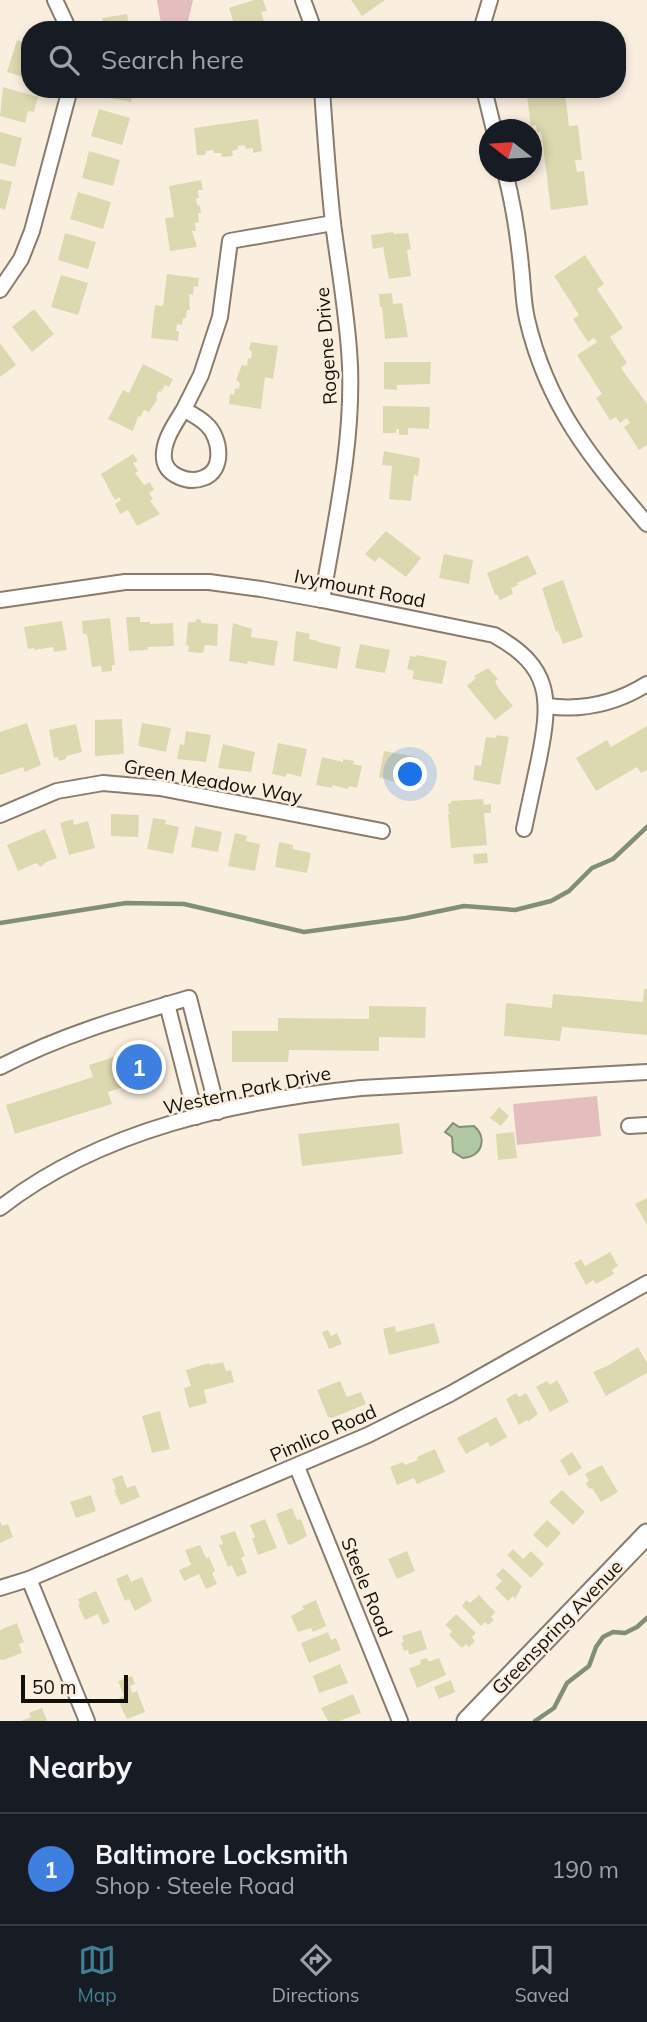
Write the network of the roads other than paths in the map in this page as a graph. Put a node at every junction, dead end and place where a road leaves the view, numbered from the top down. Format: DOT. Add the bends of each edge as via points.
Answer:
graph roads {
  1 [pos="55,0"];
  2 [pos="303,0"];
  3 [pos="490,0"];
  4 [pos="65,21"];
  5 [pos="311,21"];
  6 [pos="484,21"];
  7 [pos="68,98"];
  8 [pos="322,98"];
  9 [pos="486,98"];
  10 [pos="491,119"];
  11 [pos="507,182"];
  12 [pos="333,223"];
  13 [pos="0,290"];
  14 [pos="184,409"];
  15 [pos="647,524"];
  16 [pos="0,600"];
  17 [pos="322,600"];
  18 [pos="647,684"];
  19 [pos="547,706"];
  20 [pos="0,815"];
  21 [pos="524,828"];
  22 [pos="382,831"];
  23 [pos="167,1004"];
  24 [pos="0,1067"];
  25 [pos="647,1072"];
  26 [pos="218,1112"];
  27 [pos="196,1117"];
  28 [pos="647,1125"];
  29 [pos="629,1126"];
  30 [pos="0,1208"];
  31 [pos="645,1284"];
  32 [pos="297,1467"];
  33 [pos="647,1534"];
  34 [pos="29,1579"];
  35 [pos="0,1588"];
  36 [pos="469,1720"];
  37 [pos="87,1721"];
  38 [pos="401,1721"];
  1 -- 4 [label="street"];
  2 -- 5 [label="street"];
  3 -- 6 [label="street"];
  7 -- 13 [label="street" via="32,231 21,259"];
  8 -- 12 [label="street, Rogene Drive"];
  9 -- 10 [label="street"];
  11 -- 15 [label="street" via="527,318 546,380 595,463"];
  12 -- 14 [label="street" via="230,241 220,317"];
  12 -- 17 [label="street, Rogene Drive" via="348,327 349,423"];
  14 -- 14 [label="street" via="206,424 218,441 217,462 202,479 180,478 164,460 170,433"];
  16 -- 17 [label="street, Ivymount Road" via="84,586 165,581 209,582"];
  17 -- 19 [label="street, Ivymount Road" via="494,635 528,659 544,688"];
  18 -- 19 [label="street" via="588,708"];
  19 -- 21 [label="street, Ivymount Road"];
  20 -- 22 [label="street, Green Meadow Way" via="57,791 103,783 160,789"];
  23 -- 24 [label="street" via="101,1023"];
  23 -- 26 [label="street" via="189,998"];
  23 -- 27 [label="street"];
  25 -- 26 [label="street, Western Park Drive" via="361,1088"];
  26 -- 27 [label="street, Western Park Drive"];
  27 -- 30 [label="street, Western Park Drive" via="71,1161"];
  28 -- 29 [label="street"];
  31 -- 32 [label="street, Pimlico Road" via="450,1394"];
  32 -- 34 [label="street, Pimlico Road"];
  32 -- 38 [label="street, Steele Road"];
  33 -- 36 [label="main road, Greenspring Avenue"];
  34 -- 35 [label="street, Pimlico Road"];
  34 -- 37 [label="street"];
}
